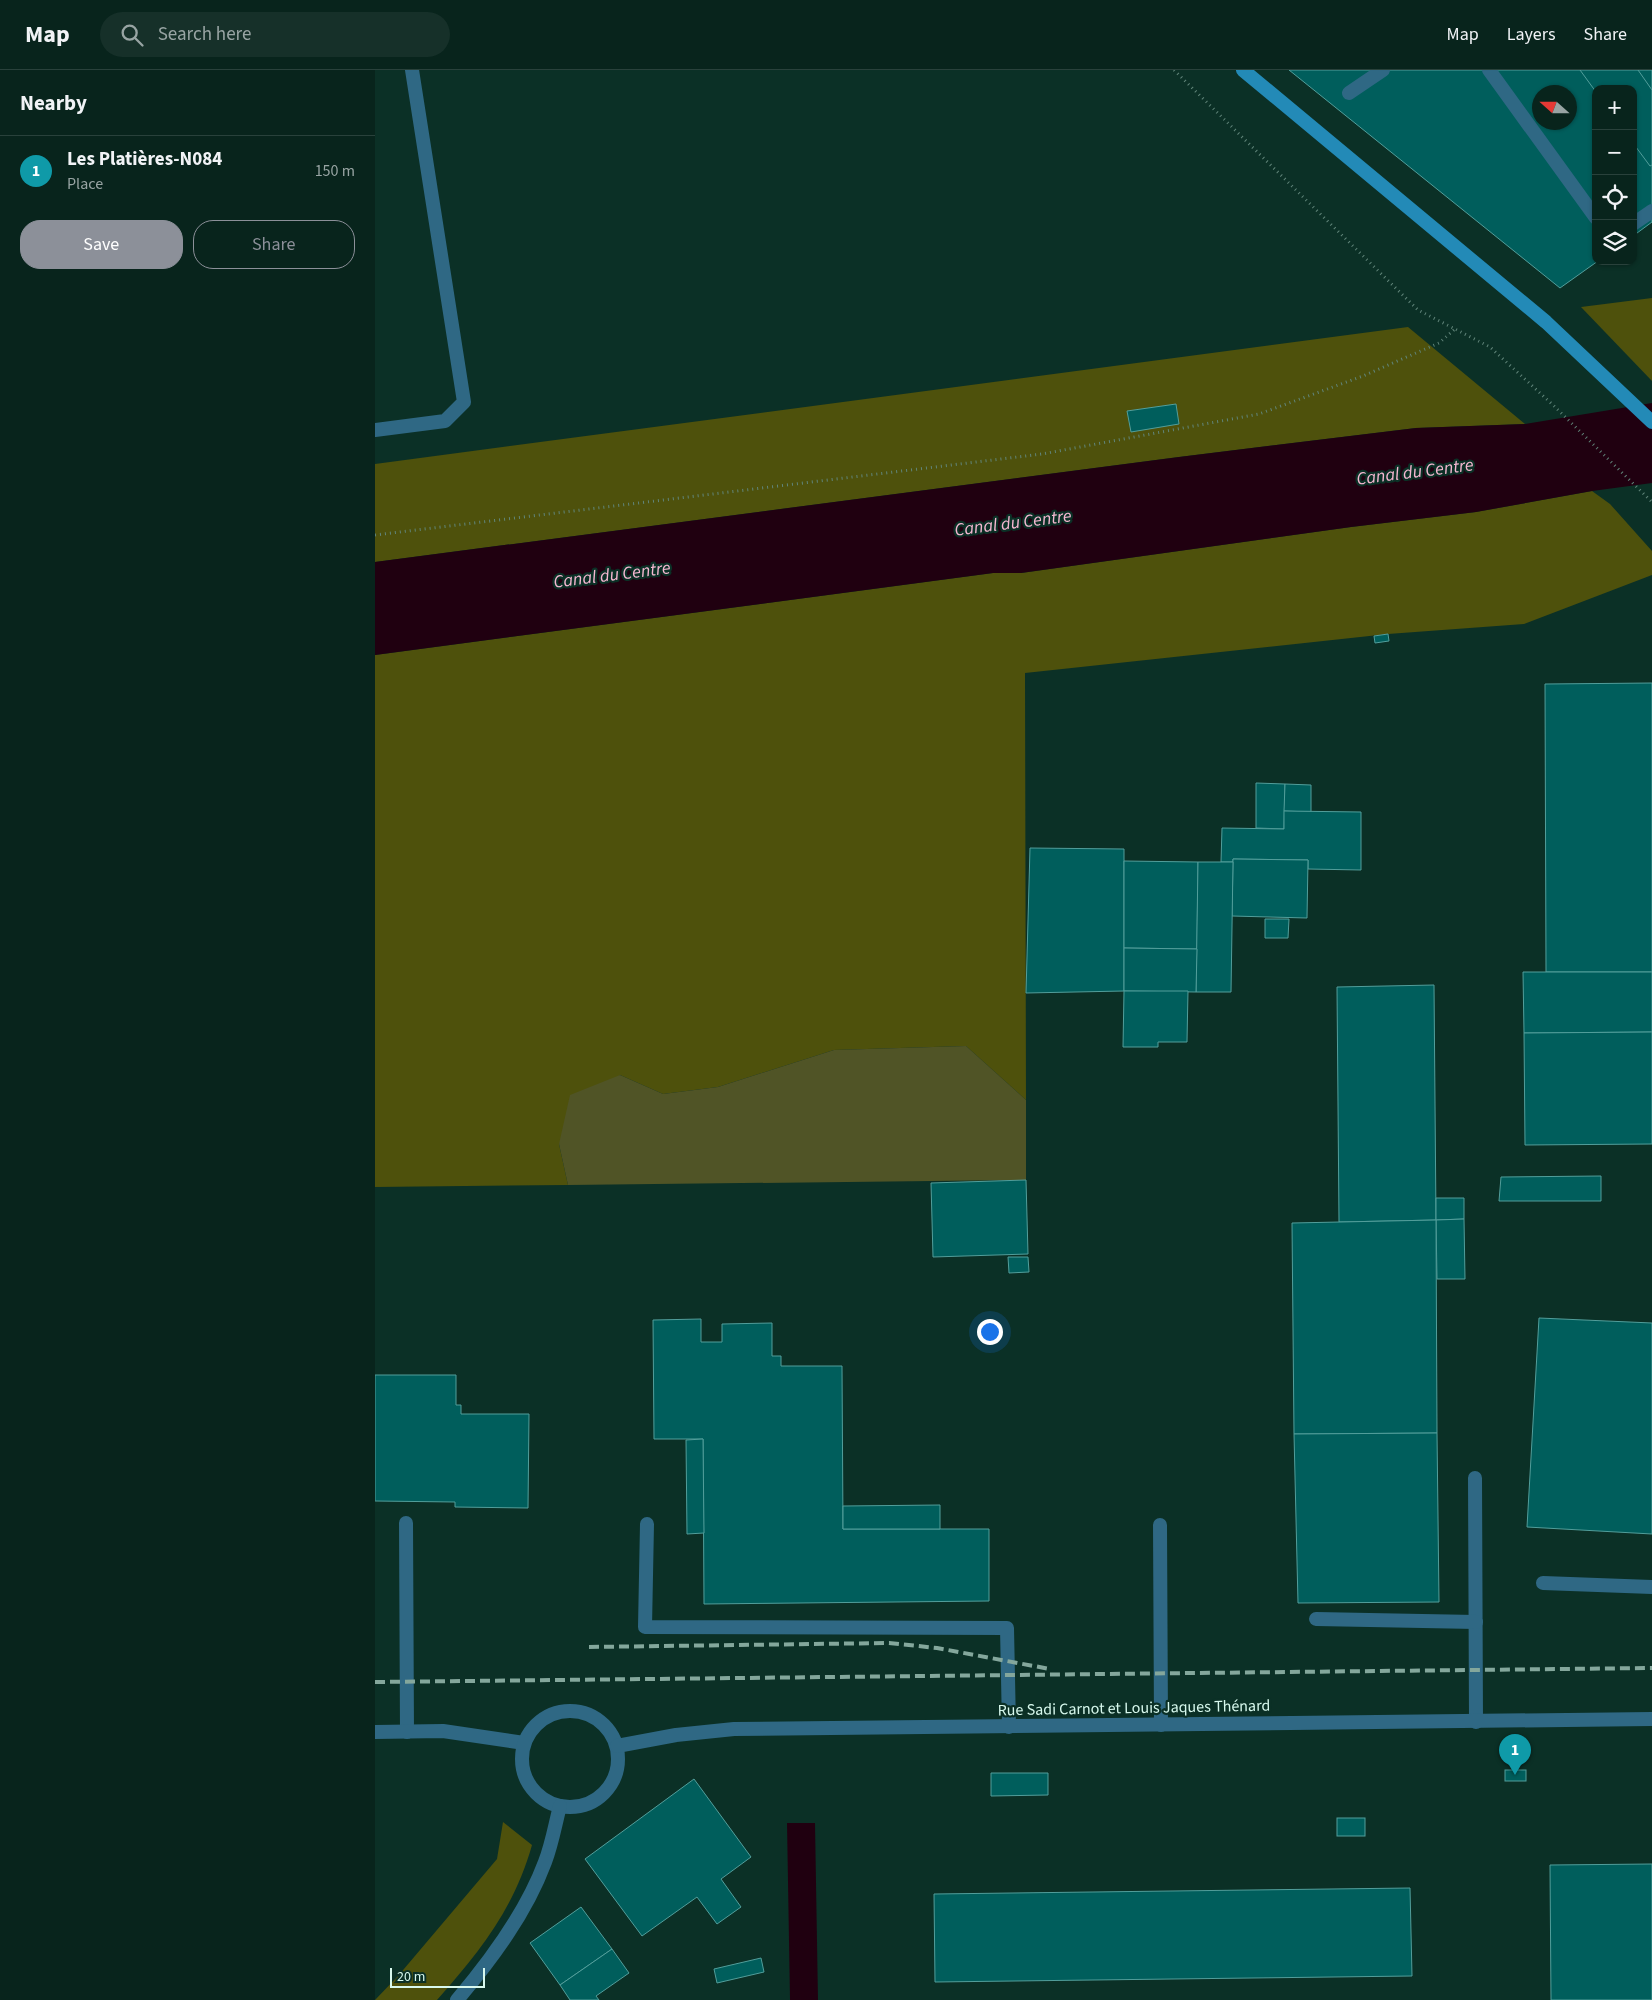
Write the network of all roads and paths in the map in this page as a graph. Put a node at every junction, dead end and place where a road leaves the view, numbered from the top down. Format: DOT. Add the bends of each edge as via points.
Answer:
graph roads {
  1 [pos="412,70"];
  2 [pos="1174,70"];
  3 [pos="1243,70"];
  4 [pos="1383,70"];
  5 [pos="1489,70"];
  6 [pos="1349,93"];
  7 [pos="1652,211"];
  8 [pos="1592,212"];
  9 [pos="1637,221"];
  10 [pos="1455,329"];
  11 [pos="1652,422"];
  12 [pos="375,430"];
  13 [pos="1652,502"];
  14 [pos="375,536"];
  15 [pos="1475,1478"];
  16 [pos="406,1523"];
  17 [pos="647,1524"];
  18 [pos="1160,1525"];
  19 [pos="1543,1583"];
  20 [pos="1652,1587"];
  21 [pos="1316,1619"];
  22 [pos="1476,1622"];
  23 [pos="1652,1719"];
  24 [pos="1476,1722"];
  25 [pos="1161,1725"];
  26 [pos="1009,1727"];
  27 [pos="375,1732"];
  28 [pos="407,1732"];
  29 [pos="524,1743"];
  30 [pos="617,1746"];
  31 [pos="560,1806"];
  32 [pos="457,2000"];
  1 -- 12 [label="street" via="465,402 445,421"];
  2 -- 10 [label="path" via="1397,291 1418,310"];
  3 -- 11 [label="main road" via="1580,352"];
  4 -- 6 [label="street"];
  5 -- 8 [label="street"];
  7 -- 9 [label="street"];
  10 -- 13 [label="path" via="1489,347"];
  10 -- 14 [label="path" via="1439,343 1363,376 1259,414 1042,454"];
  15 -- 22 [label="street"];
  16 -- 28 [label="street"];
  17 -- 26 [label="street" via="645,1626 1007,1628"];
  18 -- 25 [label="street"];
  19 -- 20 [label="street"];
  21 -- 22 [label="street"];
  22 -- 24 [label="street"];
  23 -- 24 [label="street, Rue Sadi Carnot et Louis Jaques Thénard"];
  24 -- 25 [label="street, Rue Sadi Carnot et Louis Jaques Thénard"];
  25 -- 26 [label="street, Rue Sadi Carnot et Louis Jaques Thénard"];
  26 -- 30 [label="street, Rue Sadi Carnot et Louis Jaques Thénard" via="734,1729"];
  27 -- 28 [label="street"];
  28 -- 29 [label="street" via="443,1731"];
  29 -- 30 [label="street" via="534,1726 550,1715 569,1710 587,1713 603,1723"];
  29 -- 31 [label="street" via="521,1761 525,1778 537,1794"];
  30 -- 31 [label="street" via="619,1760 615,1776 604,1793 589,1804"];
  31 -- 32 [label="street" via="546,1860 531,1896 480,1973"];
}
